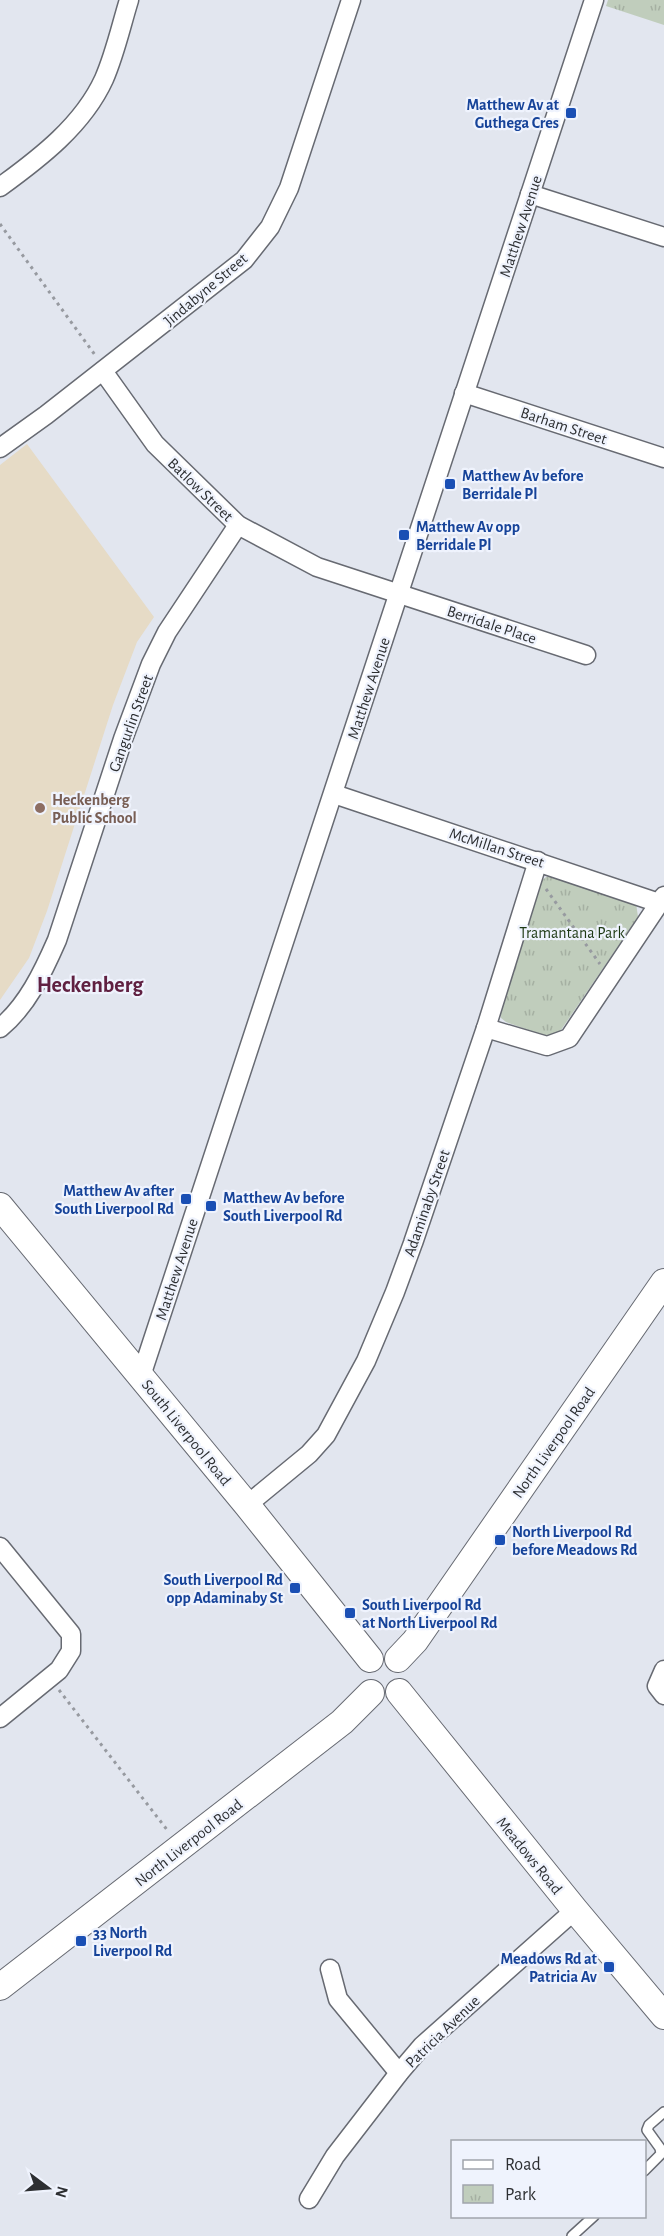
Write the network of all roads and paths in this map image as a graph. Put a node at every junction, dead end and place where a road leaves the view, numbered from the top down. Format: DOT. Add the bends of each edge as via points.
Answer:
graph roads {
  1 [pos="129,0"];
  2 [pos="351,0"];
  3 [pos="594,0"];
  4 [pos="0,187"];
  5 [pos="530,194"];
  6 [pos="0,224"];
  7 [pos="664,237"];
  8 [pos="99,363"];
  9 [pos="465,393"];
  10 [pos="0,448"];
  11 [pos="664,458"];
  12 [pos="238,525"];
  13 [pos="398,594"];
  14 [pos="586,655"];
  15 [pos="334,794"];
  16 [pos="536,870"];
  17 [pos="662,899"];
  18 [pos="610,977"];
  19 [pos="0,1028"];
  20 [pos="486,1028"];
  21 [pos="0,1206"];
  22 [pos="664,1282"];
  23 [pos="141,1376"];
  24 [pos="247,1505"];
  25 [pos="0,1547"];
  26 [pos="370,1659"];
  27 [pos="398,1659"];
  28 [pos="664,1670"];
  29 [pos="49,1678"];
  30 [pos="399,1692"];
  31 [pos="371,1693"];
  32 [pos="664,1695"];
  33 [pos="0,1718"];
  34 [pos="168,1831"];
  35 [pos="575,1910"];
  36 [pos="330,1969"];
  37 [pos="0,1987"];
  38 [pos="664,2016"];
  39 [pos="399,2073"];
  40 [pos="664,2112"];
  41 [pos="646,2170"];
  42 [pos="309,2199"];
  43 [pos="593,2218"];
  44 [pos="572,2236"];
  1 -- 4 [label="street" via="104,79 86,109 68,131"];
  2 -- 8 [label="street, Jindabyne Street" via="289,188 270,227 244,260"];
  3 -- 5 [label="street, Matthew Avenue"];
  5 -- 7 [label="street"];
  5 -- 9 [label="street, Matthew Avenue"];
  6 -- 8 [label="path"];
  8 -- 10 [label="street, Jindabyne Street"];
  8 -- 12 [label="street, Batlow Street" via="155,444"];
  9 -- 11 [label="street, Barham Street"];
  9 -- 13 [label="street, Matthew Avenue"];
  12 -- 13 [label="street, Batlow Street" via="317,567"];
  12 -- 19 [label="street, Gangurlin Street" via="158,648 123,739 57,940 28,997"];
  13 -- 14 [label="street, Berridale Place"];
  13 -- 15 [label="street, Matthew Avenue"];
  15 -- 16 [label="street, McMillan Street"];
  15 -- 23 [label="street, Matthew Avenue"];
  16 -- 17 [label="street, McMillan Street"];
  16 -- 18 [label="path" via="546,890"];
  16 -- 20 [label="street, Adaminaby Street"];
  17 -- 18 [label="street"];
  18 -- 20 [label="street" via="569,1038 547,1046"];
  20 -- 24 [label="street, Adaminaby Street" via="395,1292 366,1361 326,1435"];
  21 -- 23 [label="main road, South Liverpool Road"];
  22 -- 27 [label="main road, North Liverpool Road" via="415,1641"];
  23 -- 24 [label="main road, South Liverpool Road"];
  24 -- 26 [label="main road, South Liverpool Road"];
  25 -- 29 [label="street" via="71,1634 70,1651"];
  26 -- 27 [label="main road" via="384,1654"];
  26 -- 31 [label="main road" via="363,1678"];
  27 -- 30 [label="main road" via="406,1676"];
  28 -- 32 [label="street" via="657,1686"];
  29 -- 33 [label="street"];
  29 -- 34 [label="path"];
  30 -- 31 [label="main road" via="385,1697"];
  30 -- 35 [label="main road, Meadows Road"];
  31 -- 37 [label="main road, North Liverpool Road" via="342,1722"];
  35 -- 38 [label="main road, Meadows Road"];
  35 -- 39 [label="street, Patricia Avenue" via="422,2046"];
  36 -- 39 [label="street" via="338,1999"];
  39 -- 42 [label="street, Patricia Avenue" via="335,2156"];
  40 -- 41 [label="lane" via="647,2130 661,2154"];
  43 -- 44 [label="lane"];
}
